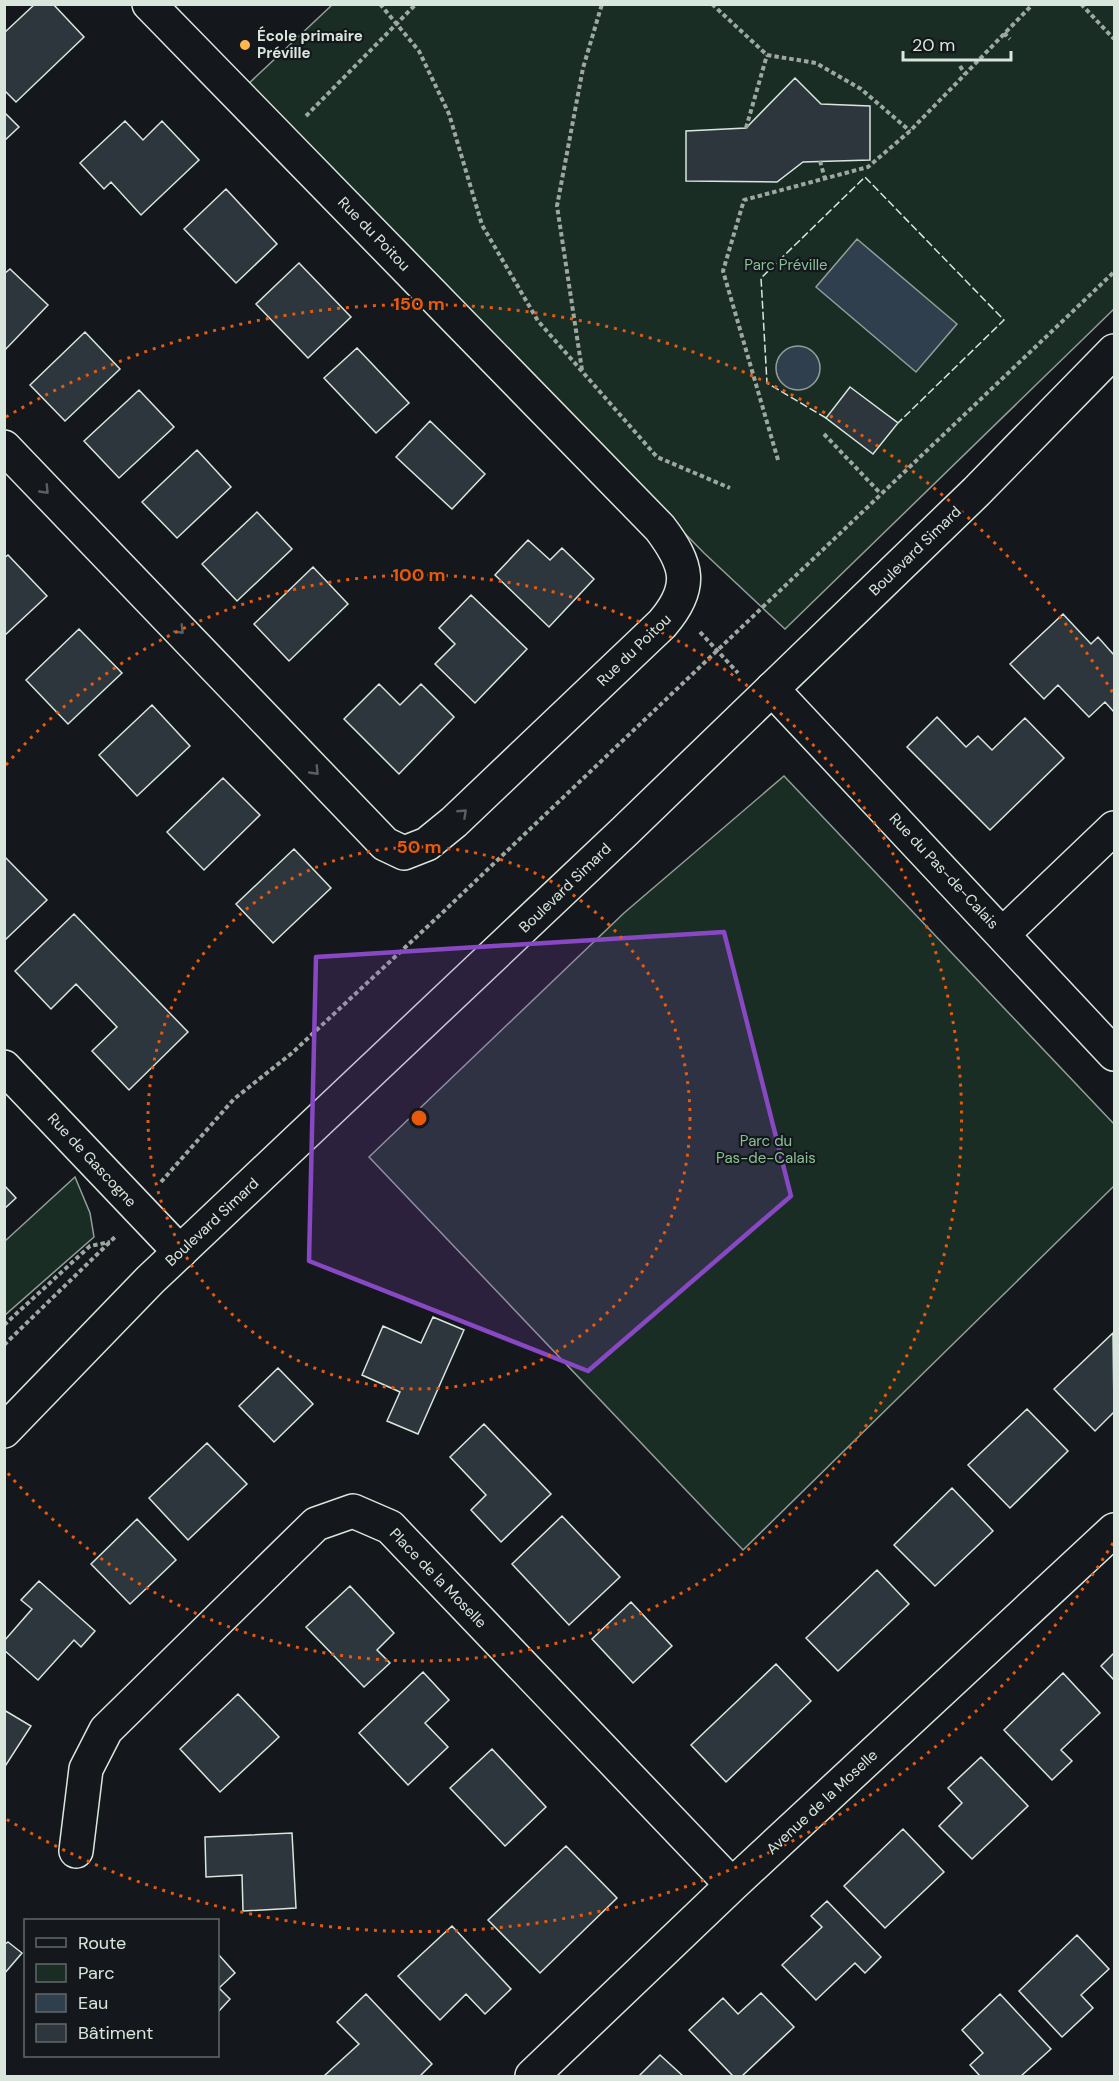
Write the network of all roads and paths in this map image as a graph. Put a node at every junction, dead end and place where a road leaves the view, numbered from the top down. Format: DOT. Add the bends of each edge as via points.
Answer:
graph roads {
  1 [pos="149,4"];
  2 [pos="380,4"];
  3 [pos="416,4"];
  4 [pos="602,4"];
  5 [pos="712,4"];
  6 [pos="1033,4"];
  7 [pos="1081,4"];
  8 [pos="398,24"];
  9 [pos="1004,33"];
  10 [pos="1010,39"];
  11 [pos="1114,39"];
  12 [pos="767,54"];
  13 [pos="960,66"];
  14 [pos="965,74"];
  15 [pos="746,128"];
  16 [pos="910,131"];
  17 [pos="282,141"];
  18 [pos="820,161"];
  19 [pos="825,179"];
  20 [pos="1114,272"];
  21 [pos="1114,351"];
  22 [pos="582,370"];
  23 [pos="824,434"];
  24 [pos="4,447"];
  25 [pos="778,460"];
  26 [pos="730,488"];
  27 [pos="880,493"];
  28 [pos="698,630"];
  29 [pos="719,651"];
  30 [pos="742,678"];
  31 [pos="772,689"];
  32 [pos="1114,828"];
  33 [pos="1003,934"];
  34 [pos="1114,1054"];
  35 [pos="4,1067"];
  36 [pos="168,1172"];
  37 [pos="180,1252"];
  38 [pos="4,1325"];
  39 [pos="4,1345"];
  40 [pos="8,1431"];
  41 [pos="1114,1530"];
  42 [pos="75,1851"];
  43 [pos="732,1885"];
  44 [pos="532,2076"];
  1 -- 17 [label="street, Rue du Poitou"];
  2 -- 8 [label="path"];
  3 -- 8 [label="path"];
  4 -- 22 [label="path" via="583,68 557,206"];
  5 -- 12 [label="path"];
  6 -- 9 [label="path"];
  7 -- 11 [label="path"];
  8 -- 17 [label="path"];
  8 -- 22 [label="path" via="419,51 449,114 482,225 538,321"];
  9 -- 10 [label="path"];
  9 -- 14 [label="path"];
  12 -- 15 [label="path"];
  12 -- 16 [label="path" via="816,63 861,89"];
  13 -- 14 [label="path"];
  14 -- 16 [label="path"];
  16 -- 19 [label="path" via="868,167"];
  24 -- 17 [label="street, Rue du Poitou, one-way" via="385,844 404,853 427,844 454,822 662,624 678,606 684,586 682,564 660,528"];
  18 -- 19 [label="path"];
  19 -- 25 [label="path" via="744,200 723,272"];
  20 -- 27 [label="path"];
  21 -- 31 [label="street, Boulevard Simard" via="976,492"];
  22 -- 26 [label="path" via="657,457"];
  23 -- 27 [label="path"];
  27 -- 29 [label="path"];
  28 -- 29 [label="path"];
  29 -- 30 [label="path"];
  29 -- 36 [label="path" via="310,1037 242,1092"];
  31 -- 33 [label="street, Rue du Pas-de-Calais"];
  31 -- 37 [label="street, Boulevard Simard"];
  32 -- 33 [label="street"];
  33 -- 34 [label="street, Rue du Pas-de-Calais"];
  35 -- 37 [label="street, Rue de Gascogne"];
  37 -- 40 [label="street, Boulevard Simard" via="99,1330"];
  38 -- 39 [label="path" via="90,1246 110,1242"];
  41 -- 43 [label="street, Avenue de la Moselle"];
  42 -- 43 [label="street, Place de la Moselle" via="86,1769 106,1730 315,1524 354,1511 390,1527"];
  43 -- 44 [label="street, Avenue de la Moselle"];
}
